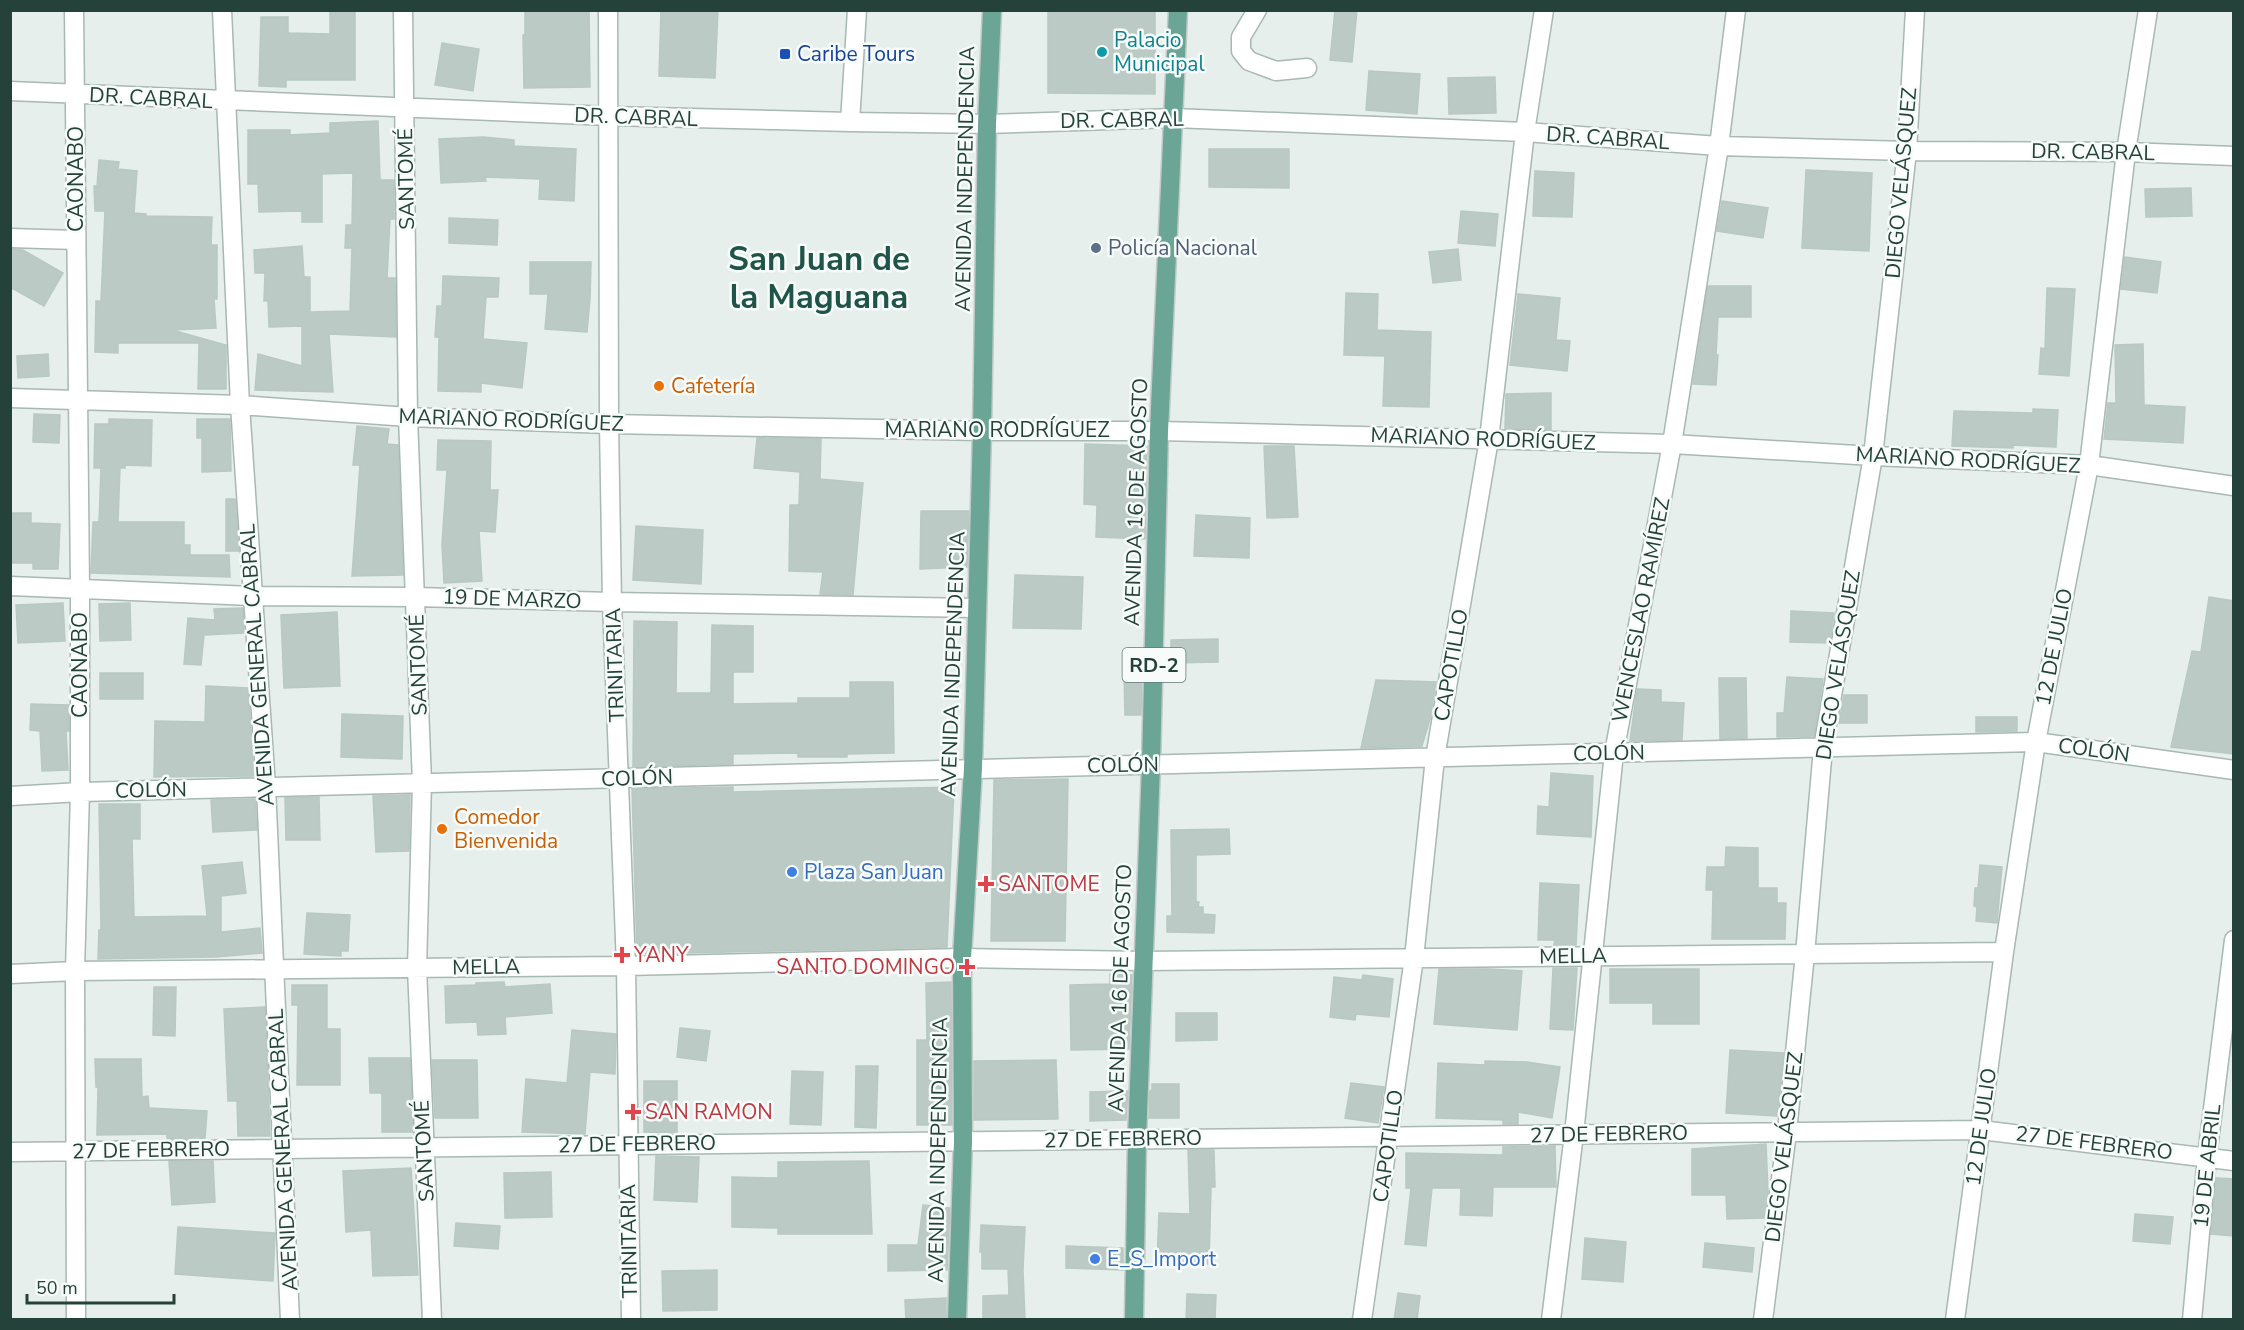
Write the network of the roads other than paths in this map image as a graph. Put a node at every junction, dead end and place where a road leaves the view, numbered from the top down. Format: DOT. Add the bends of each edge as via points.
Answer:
graph roads {
  1 [pos="74,10"];
  2 [pos="222,10"];
  3 [pos="403,10"];
  4 [pos="608,10"];
  5 [pos="857,10"];
  6 [pos="992,10"];
  7 [pos="1178,10"];
  8 [pos="1257,10"];
  9 [pos="1544,10"];
  10 [pos="1736,10"];
  11 [pos="1915,10"];
  12 [pos="2148,10"];
  13 [pos="1307,68"];
  14 [pos="10,91"];
  15 [pos="76,94"];
  16 [pos="227,102"];
  17 [pos="405,108"];
  18 [pos="609,116"];
  19 [pos="1174,118"];
  20 [pos="850,122"];
  21 [pos="987,124"];
  22 [pos="1525,132"];
  23 [pos="1719,146"];
  24 [pos="1906,151"];
  25 [pos="2126,152"];
  26 [pos="2234,156"];
  27 [pos="10,238"];
  28 [pos="76,240"];
  29 [pos="10,398"];
  30 [pos="79,401"];
  31 [pos="240,405"];
  32 [pos="408,417"];
  33 [pos="609,424"];
  34 [pos="982,431"];
  35 [pos="1159,431"];
  36 [pos="1489,438"];
  37 [pos="1672,444"];
  38 [pos="1873,456"];
  39 [pos="2090,465"];
  40 [pos="2234,486"];
  41 [pos="10,586"];
  42 [pos="80,588"];
  43 [pos="252,596"];
  44 [pos="416,597"];
  45 [pos="612,602"];
  46 [pos="977,608"];
  47 [pos="2036,742"];
  48 [pos="1823,748"];
  49 [pos="1614,753"];
  50 [pos="1435,758"];
  51 [pos="1151,765"];
  52 [pos="973,768"];
  53 [pos="2234,770"];
  54 [pos="618,778"];
  55 [pos="422,783"];
  56 [pos="266,787"];
  57 [pos="80,792"];
  58 [pos="10,796"];
  59 [pos="2234,940"];
  60 [pos="2004,952"];
  61 [pos="1805,954"];
  62 [pos="1593,956"];
  63 [pos="962,958"];
  64 [pos="1414,958"];
  65 [pos="1143,961"];
  66 [pos="626,966"];
  67 [pos="417,968"];
  68 [pos="275,969"];
  69 [pos="75,971"];
  70 [pos="10,974"];
  71 [pos="1981,1130"];
  72 [pos="1787,1132"];
  73 [pos="1574,1134"];
  74 [pos="1389,1136"];
  75 [pos="1137,1139"];
  76 [pos="963,1141"];
  77 [pos="627,1144"];
  78 [pos="424,1146"];
  79 [pos="282,1148"];
  80 [pos="75,1150"];
  81 [pos="10,1152"];
  82 [pos="2207,1156"];
  83 [pos="2234,1161"];
  84 [pos="76,1320"];
  85 [pos="290,1320"];
  86 [pos="432,1320"];
  87 [pos="631,1320"];
  88 [pos="957,1320"];
  89 [pos="1134,1320"];
  90 [pos="1362,1320"];
  91 [pos="1551,1320"];
  92 [pos="1763,1320"];
  93 [pos="1955,1320"];
  94 [pos="2192,1320"];
  1 -- 15 [label="street, CAONABO"];
  2 -- 16 [label="street, AVENIDA GENERAL CABRAL"];
  3 -- 17 [label="street, SANTOMÉ"];
  4 -- 18 [label="street, TRINITARIA"];
  5 -- 20 [label="street"];
  6 -- 21 [label="main road, AVENIDA INDEPENDENCIA"];
  7 -- 19 [label="main road, AVENIDA 16 DE AGOSTO / RD-2"];
  8 -- 13 [label="street" via="1241,37 1241,51 1249,62 1276,71"];
  9 -- 22 [label="street, CAPOTILLO"];
  10 -- 23 [label="street, WENCESLAO RAMÍREZ"];
  11 -- 24 [label="street, DIEGO VELÁSQUEZ"];
  12 -- 25 [label="street, 12 DE JULIO"];
  14 -- 15 [label="street, DR. CABRAL"];
  15 -- 16 [label="street, DR. CABRAL"];
  15 -- 28 [label="street, CAONABO"];
  16 -- 17 [label="street, DR. CABRAL"];
  16 -- 31 [label="street, AVENIDA GENERAL CABRAL"];
  17 -- 18 [label="street, DR. CABRAL"];
  17 -- 32 [label="street, SANTOMÉ"];
  18 -- 20 [label="street, DR. CABRAL"];
  18 -- 33 [label="street, TRINITARIA"];
  19 -- 21 [label="street, DR. CABRAL"];
  19 -- 22 [label="street, DR. CABRAL"];
  19 -- 35 [label="main road, AVENIDA 16 DE AGOSTO / RD-2"];
  20 -- 21 [label="street, DR. CABRAL"];
  21 -- 34 [label="main road, AVENIDA INDEPENDENCIA"];
  22 -- 23 [label="street, DR. CABRAL"];
  22 -- 36 [label="street, CAPOTILLO"];
  23 -- 24 [label="street, DR. CABRAL"];
  23 -- 37 [label="street, WENCESLAO RAMÍREZ"];
  24 -- 25 [label="street, DR. CABRAL"];
  24 -- 38 [label="street, DIEGO VELÁSQUEZ"];
  25 -- 26 [label="street, DR. CABRAL"];
  25 -- 39 [label="street, 12 DE JULIO"];
  27 -- 28 [label="street"];
  28 -- 30 [label="street, CAONABO"];
  29 -- 30 [label="street, MARIANO RODRÍGUEZ"];
  30 -- 31 [label="street, MARIANO RODRÍGUEZ"];
  30 -- 42 [label="street, CAONABO"];
  31 -- 32 [label="street, MARIANO RODRÍGUEZ"];
  31 -- 43 [label="street, AVENIDA GENERAL CABRAL"];
  32 -- 33 [label="street, MARIANO RODRÍGUEZ"];
  32 -- 44 [label="street, SANTOMÉ"];
  33 -- 34 [label="street, MARIANO RODRÍGUEZ"];
  33 -- 45 [label="street, TRINITARIA"];
  34 -- 35 [label="street, MARIANO RODRÍGUEZ"];
  34 -- 46 [label="main road, AVENIDA INDEPENDENCIA"];
  35 -- 36 [label="street, MARIANO RODRÍGUEZ"];
  35 -- 51 [label="main road, AVENIDA 16 DE AGOSTO / RD-2"];
  36 -- 37 [label="street, MARIANO RODRÍGUEZ"];
  36 -- 50 [label="street, CAPOTILLO"];
  37 -- 38 [label="street, MARIANO RODRÍGUEZ"];
  37 -- 49 [label="street, WENCESLAO RAMÍREZ"];
  38 -- 39 [label="street, MARIANO RODRÍGUEZ"];
  38 -- 48 [label="street, DIEGO VELÁSQUEZ"];
  39 -- 40 [label="street, MARIANO RODRÍGUEZ"];
  39 -- 47 [label="street, 12 DE JULIO"];
  41 -- 42 [label="street, 19 DE MARZO"];
  42 -- 43 [label="street, 19 DE MARZO"];
  42 -- 57 [label="street, CAONABO"];
  43 -- 44 [label="street, 19 DE MARZO"];
  43 -- 56 [label="street, AVENIDA GENERAL CABRAL"];
  44 -- 45 [label="street, 19 DE MARZO"];
  44 -- 55 [label="street, SANTOMÉ"];
  45 -- 46 [label="street, 19 DE MARZO"];
  45 -- 54 [label="street, TRINITARIA"];
  46 -- 52 [label="main road, AVENIDA INDEPENDENCIA"];
  47 -- 48 [label="street, COLÓN"];
  47 -- 53 [label="street, COLÓN"];
  47 -- 60 [label="street, 12 DE JULIO"];
  48 -- 49 [label="street, COLÓN"];
  48 -- 61 [label="street, DIEGO VELÁSQUEZ"];
  49 -- 50 [label="street, COLÓN"];
  49 -- 62 [label="street, WENCESLAO RAMÍREZ"];
  50 -- 51 [label="street, COLÓN"];
  50 -- 64 [label="street, CAPOTILLO"];
  51 -- 52 [label="street, COLÓN"];
  51 -- 65 [label="main road, AVENIDA 16 DE AGOSTO / RD-2"];
  52 -- 54 [label="street, COLÓN"];
  52 -- 63 [label="main road, AVENIDA INDEPENDENCIA"];
  54 -- 55 [label="street, COLÓN"];
  54 -- 66 [label="street, TRINITARIA"];
  55 -- 56 [label="street, COLÓN"];
  55 -- 67 [label="street, SANTOMÉ"];
  56 -- 57 [label="street, COLÓN"];
  56 -- 68 [label="street, AVENIDA GENERAL CABRAL"];
  57 -- 58 [label="street, COLÓN"];
  57 -- 69 [label="street, CAONABO"];
  59 -- 82 [label="street, 19 DE ABRIL"];
  60 -- 61 [label="street, MELLA"];
  60 -- 71 [label="street, 12 DE JULIO"];
  61 -- 62 [label="street, MELLA"];
  61 -- 72 [label="street, DIEGO VELÁSQUEZ"];
  62 -- 64 [label="street, MELLA"];
  62 -- 73 [label="street, WENCESLAO RAMÍREZ"];
  63 -- 65 [label="street, MELLA"];
  63 -- 66 [label="street, MELLA"];
  63 -- 76 [label="main road, AVENIDA INDEPENDENCIA"];
  64 -- 65 [label="street, MELLA"];
  64 -- 74 [label="street, CAPOTILLO"];
  65 -- 75 [label="main road, AVENIDA 16 DE AGOSTO / RD-2"];
  66 -- 67 [label="street, MELLA"];
  66 -- 77 [label="street, TRINITARIA"];
  67 -- 68 [label="street, MELLA"];
  67 -- 78 [label="street, SANTOMÉ"];
  68 -- 69 [label="street, MELLA"];
  68 -- 79 [label="street, AVENIDA GENERAL CABRAL"];
  69 -- 70 [label="street, MELLA"];
  69 -- 80 [label="street, CAONABO"];
  71 -- 72 [label="street, 27 DE FEBRERO"];
  71 -- 82 [label="street, 27 DE FEBRERO"];
  71 -- 93 [label="street, 12 DE JULIO"];
  72 -- 73 [label="street, 27 DE FEBRERO"];
  72 -- 92 [label="street, DIEGO VELÁSQUEZ"];
  73 -- 74 [label="street, 27 DE FEBRERO"];
  73 -- 91 [label="street, WENCESLAO RAMÍREZ"];
  74 -- 75 [label="street, 27 DE FEBRERO"];
  74 -- 90 [label="street, CAPOTILLO"];
  75 -- 76 [label="street, 27 DE FEBRERO"];
  75 -- 89 [label="main road, AVENIDA 16 DE AGOSTO / RD-2"];
  76 -- 77 [label="street, 27 DE FEBRERO"];
  76 -- 88 [label="main road, AVENIDA INDEPENDENCIA"];
  77 -- 78 [label="street, 27 DE FEBRERO"];
  77 -- 87 [label="street, TRINITARIA"];
  78 -- 79 [label="street, 27 DE FEBRERO"];
  78 -- 86 [label="street, SANTOMÉ"];
  79 -- 80 [label="street, 27 DE FEBRERO"];
  79 -- 85 [label="street, AVENIDA GENERAL CABRAL"];
  80 -- 81 [label="street, 27 DE FEBRERO"];
  80 -- 84 [label="street, CAONABO"];
  82 -- 83 [label="street, 27 DE FEBRERO"];
  82 -- 94 [label="street, 19 DE ABRIL"];
}
